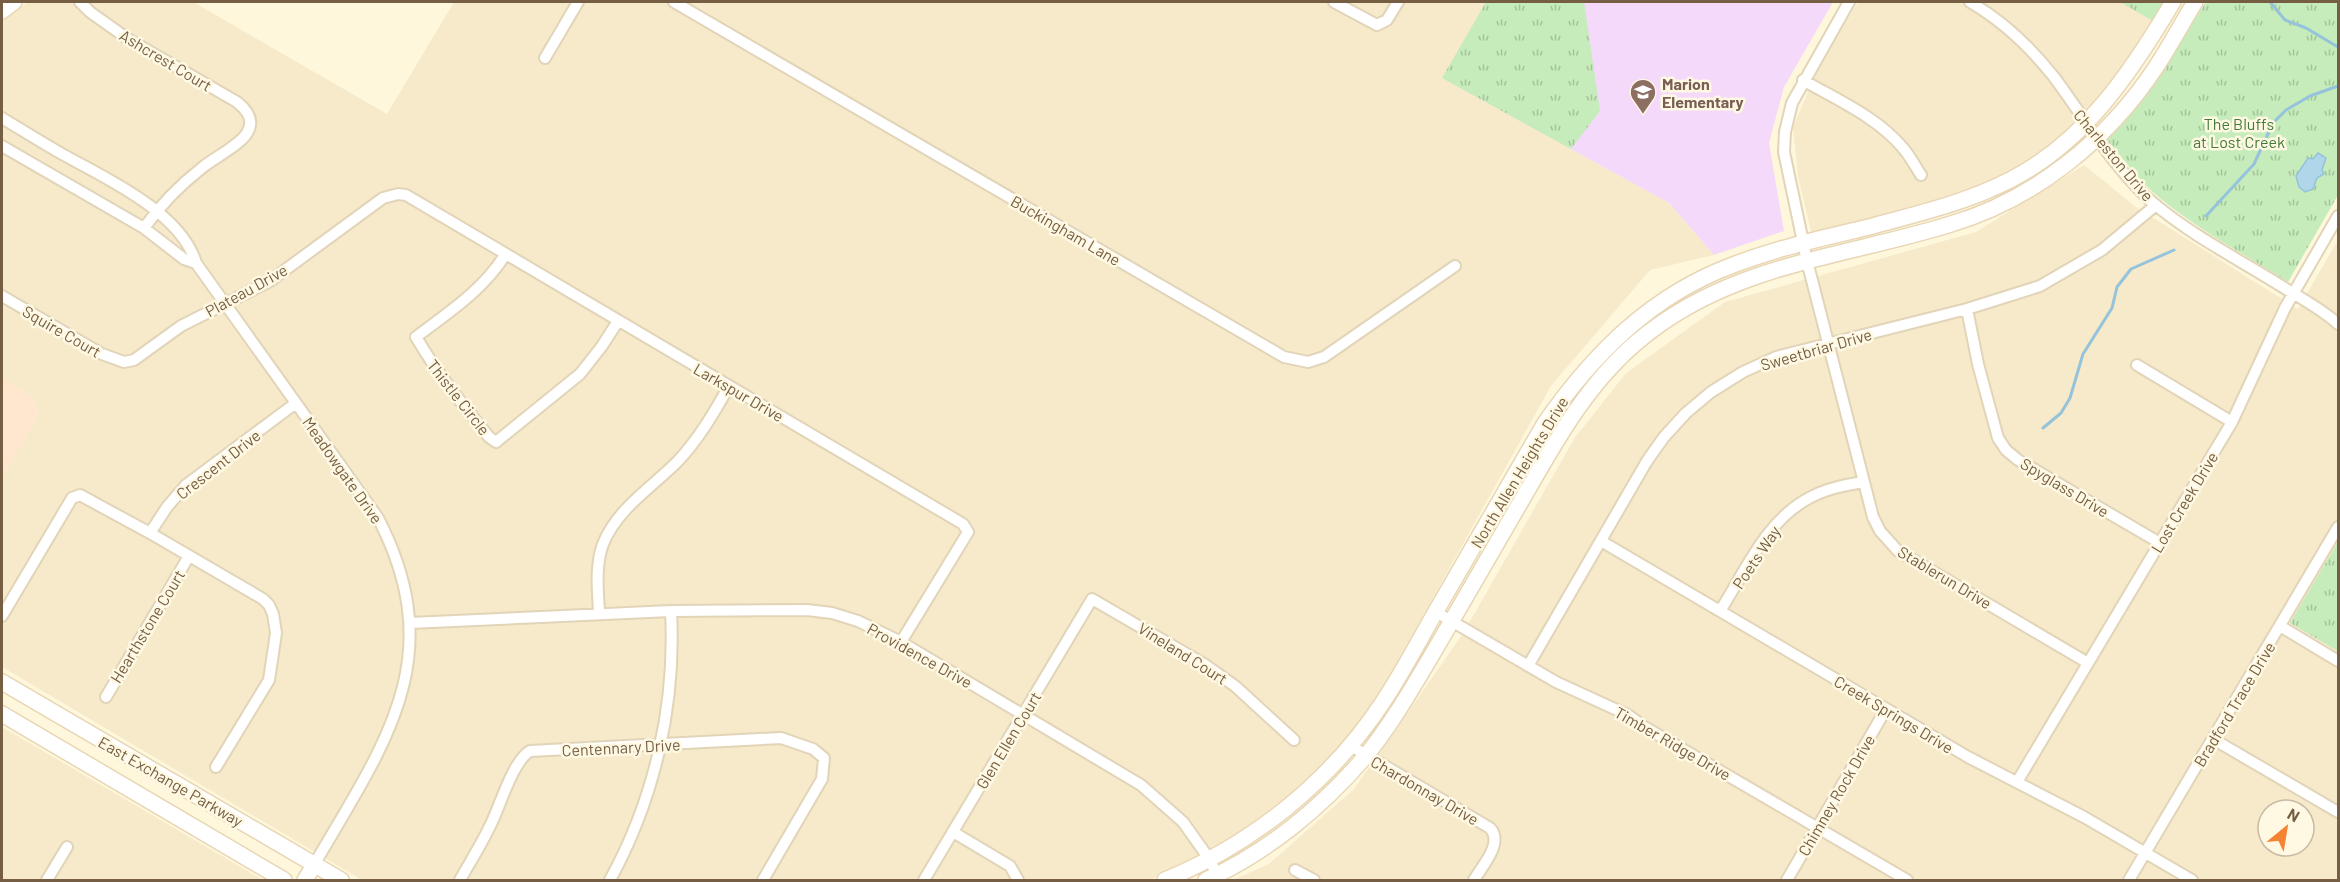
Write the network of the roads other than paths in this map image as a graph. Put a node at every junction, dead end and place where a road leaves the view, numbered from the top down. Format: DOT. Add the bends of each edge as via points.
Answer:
graph roads {
  1 [pos="14,2"];
  2 [pos="80,2"];
  3 [pos="578,2"];
  4 [pos="674,2"];
  5 [pos="1334,2"];
  6 [pos="1398,2"];
  7 [pos="1849,2"];
  8 [pos="1970,2"];
  9 [pos="2173,2"];
  10 [pos="2195,2"];
  11 [pos="2,11"];
  12 [pos="545,58"];
  13 [pos="1803,80"];
  14 [pos="2,118"];
  15 [pos="2086,123"];
  16 [pos="2096,139"];
  17 [pos="2,146"];
  18 [pos="1921,175"];
  19 [pos="395,194"];
  20 [pos="2156,205"];
  21 [pos="156,210"];
  22 [pos="2338,216"];
  23 [pos="144,228"];
  24 [pos="1803,243"];
  25 [pos="506,255"];
  26 [pos="1807,261"];
  27 [pos="196,263"];
  28 [pos="1455,266"];
  29 [pos="2294,293"];
  30 [pos="2,296"];
  31 [pos="225,304"];
  32 [pos="1967,309"];
  33 [pos="618,321"];
  34 [pos="2338,324"];
  35 [pos="1829,344"];
  36 [pos="124,362"];
  37 [pos="2137,365"];
  38 [pos="729,386"];
  39 [pos="296,403"];
  40 [pos="2232,422"];
  41 [pos="1863,482"];
  42 [pos="2338,527"];
  43 [pos="150,533"];
  44 [pos="1601,541"];
  45 [pos="2160,543"];
  46 [pos="189,556"];
  47 [pos="1092,598"];
  48 [pos="671,611"];
  49 [pos="1720,611"];
  50 [pos="1436,612"];
  51 [pos="599,613"];
  52 [pos="2,616"];
  53 [pos="1451,621"];
  54 [pos="410,623"];
  55 [pos="2280,626"];
  56 [pos="902,642"];
  57 [pos="2338,661"];
  58 [pos="2088,663"];
  59 [pos="1528,666"];
  60 [pos="2,682"];
  61 [pos="106,697"];
  62 [pos="1886,709"];
  63 [pos="2,714"];
  64 [pos="1023,714"];
  65 [pos="2213,739"];
  66 [pos="1294,740"];
  67 [pos="660,744"];
  68 [pos="1351,746"];
  69 [pos="1366,755"];
  70 [pos="216,766"];
  71 [pos="2017,782"];
  72 [pos="2338,812"];
  73 [pos="1817,828"];
  74 [pos="953,832"];
  75 [pos="67,847"];
  76 [pos="2145,853"];
  77 [pos="1210,860"];
  78 [pos="314,865"];
  79 [pos="1294,870"];
  80 [pos="1211,878"];
  81 [pos="47,880"];
  82 [pos="284,880"];
  83 [pos="305,880"];
  84 [pos="341,880"];
  85 [pos="460,880"];
  86 [pos="610,880"];
  87 [pos="763,880"];
  88 [pos="924,880"];
  89 [pos="1018,880"];
  90 [pos="1165,880"];
  91 [pos="1314,880"];
  92 [pos="1474,880"];
  93 [pos="1787,880"];
  94 [pos="1907,880"];
  95 [pos="2129,880"];
  96 [pos="2192,880"];
  1 -- 11 [label="main road"];
  2 -- 21 [label="street, Ashcrest Court" via="128,39 248,111 250,125 243,138 182,184"];
  3 -- 12 [label="street"];
  4 -- 28 [label="street, Buckingham Lane" via="1284,357 1308,363 1324,357"];
  5 -- 6 [label="street" via="1373,24 1387,20"];
  7 -- 13 [label="street"];
  8 -- 15 [label="street, Charleston Drive" via="2023,44"];
  9 -- 15 [label="main road, North Allen Heights Drive" via="2116,91"];
  10 -- 16 [label="main road, North Allen Heights Drive" via="2156,68"];
  13 -- 18 [label="street" via="1883,129 1903,148"];
  13 -- 24 [label="street" via="1792,103 1784,143"];
  14 -- 21 [label="street, Meadowgate Drive"];
  15 -- 16 [label="street, Charleston Drive"];
  15 -- 24 [label="main road, North Allen Heights Drive" via="2047,157 1982,193 1948,207"];
  16 -- 20 [label="street, Charleston Drive"];
  16 -- 26 [label="main road, North Allen Heights Drive" via="2058,171 2023,194 1988,210 1952,224"];
  17 -- 23 [label="street, Meadowgate Drive"];
  19 -- 25 [label="street, Larkspur Drive" via="406,195"];
  19 -- 31 [label="street, Plateau Drive" via="382,198 270,281"];
  20 -- 29 [label="street, Charleston Drive"];
  20 -- 32 [label="street, Sweetbriar Drive" via="2102,250 2040,286"];
  21 -- 23 [label="street"];
  21 -- 27 [label="street, Meadowgate Drive" via="192,251"];
  22 -- 29 [label="street, Lost Creek Drive"];
  23 -- 27 [label="street, Meadowgate Drive" via="184,260"];
  24 -- 26 [label="street"];
  24 -- 50 [label="main road, North Allen Heights Drive" via="1698,280 1658,304 1594,359 1545,423"];
  25 -- 33 [label="street, Larkspur Drive"];
  25 -- 33 [label="street, Thistle Circle" via="470,297 416,337 453,392 496,442 580,374"];
  26 -- 35 [label="street"];
  26 -- 53 [label="main road, North Allen Heights Drive" via="1707,295 1660,324 1608,369 1560,434"];
  27 -- 31 [label="street, Meadowgate Drive"];
  29 -- 34 [label="street, Charleston Drive"];
  29 -- 40 [label="street, Lost Creek Drive"];
  30 -- 36 [label="street, Squire Court" via="102,354"];
  31 -- 36 [label="street, Plateau Drive" via="190,321 134,360"];
  31 -- 39 [label="street, Meadowgate Drive"];
  32 -- 35 [label="street, Sweetbriar Drive"];
  32 -- 45 [label="street, Spyglass Drive" via="1994,424 2006,450"];
  33 -- 38 [label="street, Larkspur Drive"];
  35 -- 41 [label="street, Stablerun Drive"];
  35 -- 44 [label="street, Sweetbriar Drive" via="1776,357 1743,372 1686,413 1647,461"];
  37 -- 40 [label="street"];
  38 -- 51 [label="street" via="691,446 623,512 608,535 601,554"];
  38 -- 56 [label="street, Larkspur Drive" via="963,524 968,532"];
  39 -- 43 [label="street, Crescent Drive" via="186,485"];
  39 -- 54 [label="street, Meadowgate Drive" via="382,526 400,568"];
  40 -- 45 [label="street, Lost Creek Drive"];
  41 -- 49 [label="street, Poets Way" via="1813,496 1782,518"];
  41 -- 58 [label="street, Stablerun Drive" via="1880,531 1898,551"];
  42 -- 55 [label="street, Bradford Trace Drive"];
  43 -- 46 [label="street"];
  43 -- 52 [label="street" via="84,495 72,498"];
  44 -- 49 [label="street, Creek Springs Drive"];
  44 -- 59 [label="street, Sweetbriar Drive"];
  45 -- 58 [label="street, Lost Creek Drive"];
  46 -- 61 [label="street, Hearthstone Court"];
  46 -- 70 [label="street" via="269,605 276,633 268,680"];
  47 -- 64 [label="street, Glen Ellen Court"];
  47 -- 66 [label="street, Vineland Court" via="1227,680"];
  48 -- 51 [label="street, Providence Drive"];
  48 -- 56 [label="street, Providence Drive" via="832,613"];
  48 -- 67 [label="street" via="671,680"];
  49 -- 62 [label="street, Creek Springs Drive"];
  50 -- 53 [label="street, Timber Ridge Drive"];
  50 -- 68 [label="main road, North Allen Heights Drive" via="1383,702"];
  51 -- 54 [label="street, Providence Drive"];
  53 -- 59 [label="street, Timber Ridge Drive"];
  53 -- 69 [label="main road, North Allen Heights Drive" via="1400,708"];
  54 -- 78 [label="street, Meadowgate Drive" via="407,671 395,717"];
  55 -- 57 [label="street"];
  55 -- 65 [label="street, Bradford Trace Drive"];
  56 -- 64 [label="street, Providence Drive"];
  58 -- 71 [label="street, Lost Creek Drive"];
  59 -- 73 [label="street, Timber Ridge Drive" via="1628,715"];
  60 -- 78 [label="main road, East Exchange Parkway"];
  62 -- 71 [label="street, Creek Springs Drive"];
  62 -- 73 [label="street, Chimney Rock Drive"];
  63 -- 82 [label="main road, East Exchange Parkway"];
  64 -- 74 [label="street, Glen Ellen Court"];
  64 -- 77 [label="street, Providence Drive" via="1122,772 1159,799 1183,822"];
  65 -- 72 [label="street"];
  65 -- 76 [label="street, Bradford Trace Drive"];
  67 -- 85 [label="street, Centennary Drive" via="530,751 524,755 490,828"];
  67 -- 86 [label="street" via="642,812"];
  67 -- 87 [label="street, Centennary Drive" via="781,738 813,749 824,758 822,779"];
  68 -- 69 [label="street, Chardonnay Drive"];
  68 -- 77 [label="main road, North Allen Heights Drive" via="1285,809"];
  69 -- 80 [label="main road, North Allen Heights Drive" via="1287,831"];
  69 -- 92 [label="street, Chardonnay Drive" via="1490,828 1495,836 1494,846"];
  71 -- 76 [label="street, Creek Springs Drive"];
  73 -- 93 [label="street, Chimney Rock Drive"];
  73 -- 94 [label="street, Timber Ridge Drive"];
  74 -- 88 [label="street, Glen Ellen Court"];
  74 -- 89 [label="street" via="1010,866"];
  75 -- 81 [label="street"];
  76 -- 95 [label="street, Bradford Trace Drive"];
  76 -- 96 [label="street, Creek Springs Drive"];
  77 -- 80 [label="street, Providence Drive"];
  77 -- 90 [label="main road, North Allen Heights Drive"];
  78 -- 83 [label="main road"];
  78 -- 84 [label="main road, East Exchange Parkway"];
  79 -- 91 [label="street"];
}
